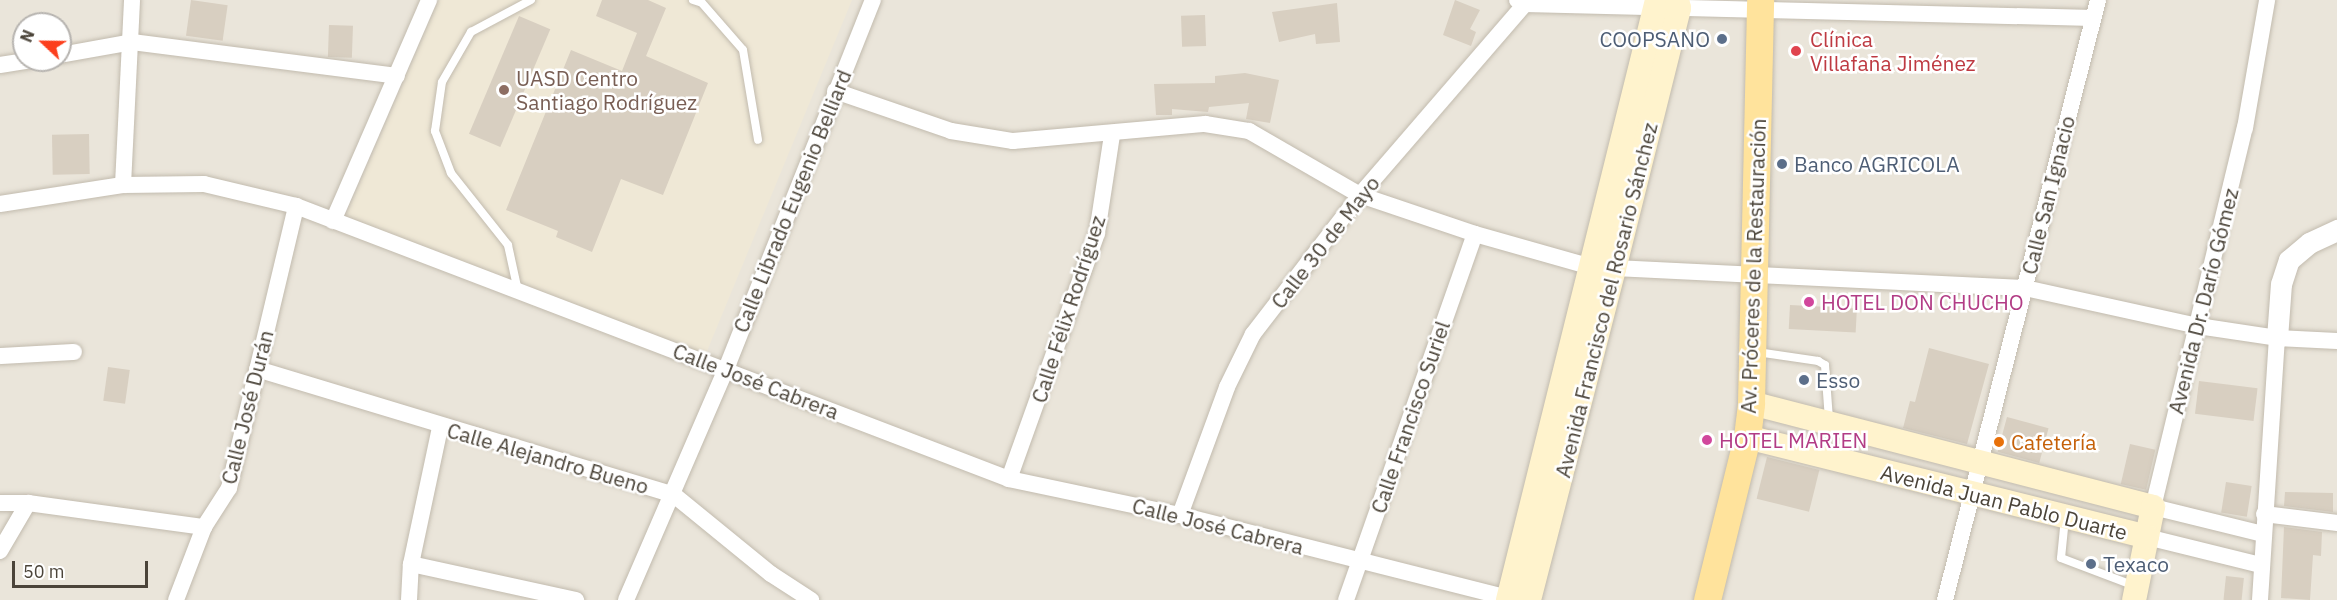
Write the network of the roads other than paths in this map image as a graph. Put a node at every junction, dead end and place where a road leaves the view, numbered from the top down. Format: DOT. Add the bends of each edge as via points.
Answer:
graph roads {
  1 [pos="132,0"];
  2 [pos="429,0"];
  3 [pos="531,0"];
  4 [pos="693,0"];
  5 [pos="873,0"];
  6 [pos="2098,0"];
  7 [pos="2267,0"];
  8 [pos="1521,2"];
  9 [pos="1667,4"];
  10 [pos="1760,4"];
  11 [pos="2093,18"];
  12 [pos="132,42"];
  13 [pos="72,53"];
  14 [pos="397,76"];
  15 [pos="835,91"];
  16 [pos="1112,135"];
  17 [pos="758,140"];
  18 [pos="123,185"];
  19 [pos="1360,195"];
  20 [pos="0,204"];
  21 [pos="296,206"];
  22 [pos="333,221"];
  23 [pos="2337,230"];
  24 [pos="1475,234"];
  25 [pos="1603,268"];
  26 [pos="1756,277"];
  27 [pos="2025,288"];
  28 [pos="518,291"];
  29 [pos="2198,326"];
  30 [pos="2277,338"];
  31 [pos="2337,341"];
  32 [pos="74,352"];
  33 [pos="1753,352"];
  34 [pos="0,356"];
  35 [pos="257,369"];
  36 [pos="726,369"];
  37 [pos="1751,403"];
  38 [pos="1829,423"];
  39 [pos="440,427"];
  40 [pos="1747,437"];
  41 [pos="1979,461"];
  42 [pos="1009,479"];
  43 [pos="674,495"];
  44 [pos="1972,496"];
  45 [pos="0,503"];
  46 [pos="28,503"];
  47 [pos="2153,507"];
  48 [pos="2264,514"];
  49 [pos="1180,515"];
  50 [pos="2065,518"];
  51 [pos="2337,523"];
  52 [pos="204,527"];
  53 [pos="2263,534"];
  54 [pos="2147,537"];
  55 [pos="0,551"];
  56 [pos="1359,562"];
  57 [pos="411,564"];
  58 [pos="2261,565"];
  59 [pos="2135,593"];
  60 [pos="176,600"];
  61 [pos="409,600"];
  62 [pos="576,600"];
  63 [pos="626,600"];
  64 [pos="811,600"];
  65 [pos="1346,600"];
  66 [pos="1515,600"];
  67 [pos="1707,600"];
  68 [pos="1945,600"];
  69 [pos="2260,600"];
  1 -- 12 [label="street"];
  2 -- 14 [label="street"];
  3 -- 28 [label="lane" via="471,32 442,82 435,131 451,173 508,246"];
  4 -- 17 [label="lane" via="702,3 743,50"];
  5 -- 15 [label="street, Calle Librado Eugenio Belliard"];
  6 -- 11 [label="street, Calle San Ignacio"];
  7 -- 29 [label="street, Avenida Dr. Darío Gómez" via="2245,128"];
  8 -- 9 [label="street"];
  8 -- 19 [label="street, Calle 30 de Mayo"];
  9 -- 10 [label="street"];
  9 -- 25 [label="main road, Avenida Francisco del Rosario Sánchez"];
  10 -- 11 [label="street"];
  10 -- 26 [label="main road, Av. Próceres de la Restauración"];
  11 -- 27 [label="street, Calle San Ignacio"];
  12 -- 13 [label="street"];
  12 -- 14 [label="street"];
  12 -- 18 [label="street"];
  14 -- 22 [label="street"];
  15 -- 16 [label="street" via="951,131 1003,139"];
  15 -- 36 [label="street, Calle Librado Eugenio Belliard"];
  16 -- 19 [label="street" via="1205,124 1249,131"];
  16 -- 42 [label="street, Calle Félix Rodríguez" via="1097,233"];
  18 -- 20 [label="street, Calle José Cabrera"];
  18 -- 21 [label="street, Calle José Cabrera" via="204,184"];
  19 -- 24 [label="street"];
  19 -- 49 [label="street, Calle 30 de Mayo" via="1253,334 1227,387"];
  21 -- 22 [label="street, Calle José Cabrera"];
  21 -- 35 [label="street, Calle José Durán"];
  22 -- 28 [label="street, Calle José Cabrera"];
  23 -- 30 [label="street" via="2309,243 2289,260 2281,284"];
  24 -- 25 [label="street"];
  24 -- 56 [label="street, Calle Francisco Suriel"];
  25 -- 26 [label="street"];
  25 -- 66 [label="main road, Avenida Francisco del Rosario Sánchez"];
  26 -- 27 [label="street"];
  26 -- 33 [label="main road, Av. Próceres de la Restauración"];
  27 -- 29 [label="street"];
  27 -- 41 [label="street, Calle San Ignacio"];
  28 -- 36 [label="street, Calle José Cabrera"];
  29 -- 30 [label="street"];
  29 -- 47 [label="street, Avenida Dr. Darío Gómez"];
  30 -- 31 [label="street"];
  30 -- 48 [label="street"];
  32 -- 34 [label="street"];
  33 -- 37 [label="main road, Av. Próceres de la Restauración"];
  33 -- 38 [label="lane" via="1825,365"];
  35 -- 39 [label="street, Calle Alejandro Bueno"];
  35 -- 52 [label="street, Calle José Durán" via="229,488"];
  36 -- 42 [label="street, Calle José Cabrera"];
  36 -- 43 [label="street, Calle Librado Eugenio Belliard"];
  37 -- 38 [label="main road, Avenida Juan Pablo Duarte"];
  37 -- 40 [label="main road, Av. Próceres de la Restauración"];
  38 -- 41 [label="main road, Avenida Juan Pablo Duarte"];
  39 -- 43 [label="street, Calle Alejandro Bueno"];
  39 -- 57 [label="street"];
  40 -- 44 [label="main road, Avenida Juan Pablo Duarte"];
  40 -- 67 [label="main road, Av. Próceres de la Restauración"];
  41 -- 44 [label="street, Calle San Ignacio"];
  41 -- 47 [label="main road, Avenida Juan Pablo Duarte"];
  42 -- 49 [label="street, Calle José Cabrera"];
  43 -- 63 [label="street, Calle Librado Eugenio Belliard"];
  43 -- 64 [label="street, Calle Alejandro Bueno" via="771,574"];
  44 -- 50 [label="main road, Avenida Juan Pablo Duarte"];
  44 -- 68 [label="street, Calle San Ignacio"];
  45 -- 46 [label="street"];
  46 -- 52 [label="street"];
  46 -- 55 [label="street"];
  47 -- 53 [label="street, Avenida Juan Pablo Duarte"];
  47 -- 54 [label="main road, Avenida Dr. Darío Gómez"];
  48 -- 51 [label="street"];
  48 -- 53 [label="street"];
  49 -- 56 [label="street, Calle José Cabrera"];
  50 -- 54 [label="main road, Avenida Juan Pablo Duarte"];
  50 -- 59 [label="lane" via="2061,558"];
  52 -- 60 [label="street, Calle José Durán"];
  53 -- 58 [label="street"];
  54 -- 58 [label="street, Avenida Juan Pablo Duarte"];
  54 -- 59 [label="main road, Avenida Dr. Darío Gómez"];
  56 -- 65 [label="street, Calle Francisco Suriel"];
  56 -- 66 [label="street, Calle José Cabrera"];
  57 -- 61 [label="street"];
  57 -- 62 [label="street"];
  58 -- 69 [label="street"];
}
